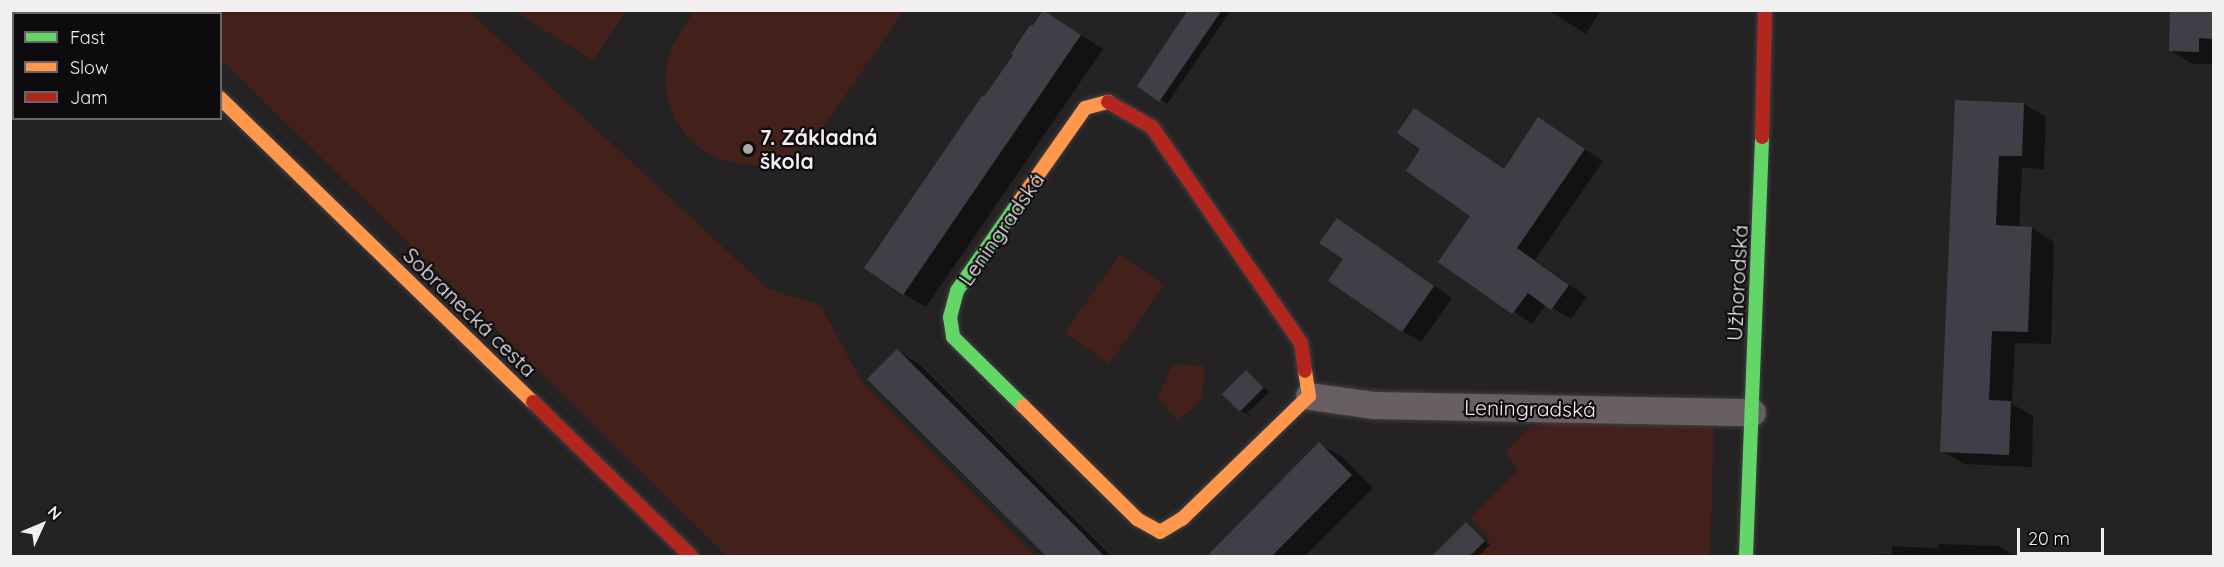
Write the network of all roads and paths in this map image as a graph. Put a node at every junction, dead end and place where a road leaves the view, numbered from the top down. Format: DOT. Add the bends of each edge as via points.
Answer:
graph roads {
  1 [pos="1765,10"];
  2 [pos="222,100"];
  3 [pos="1309,396"];
  4 [pos="1752,412"];
  5 [pos="691,556"];
  6 [pos="1746,556"];
  1 -- 4 [label="street, Užhorodská"];
  2 -- 5 [label="street, Sobranecká cesta"];
  3 -- 3 [label="street, Leningradská" via="1300,343 1287,323 1152,127 1108,102 1085,108 957,291 950,316 953,336 1137,519 1160,532 1182,519"];
  3 -- 4 [label="street, Leningradská" via="1374,405"];
  4 -- 6 [label="street, Užhorodská"];
}
